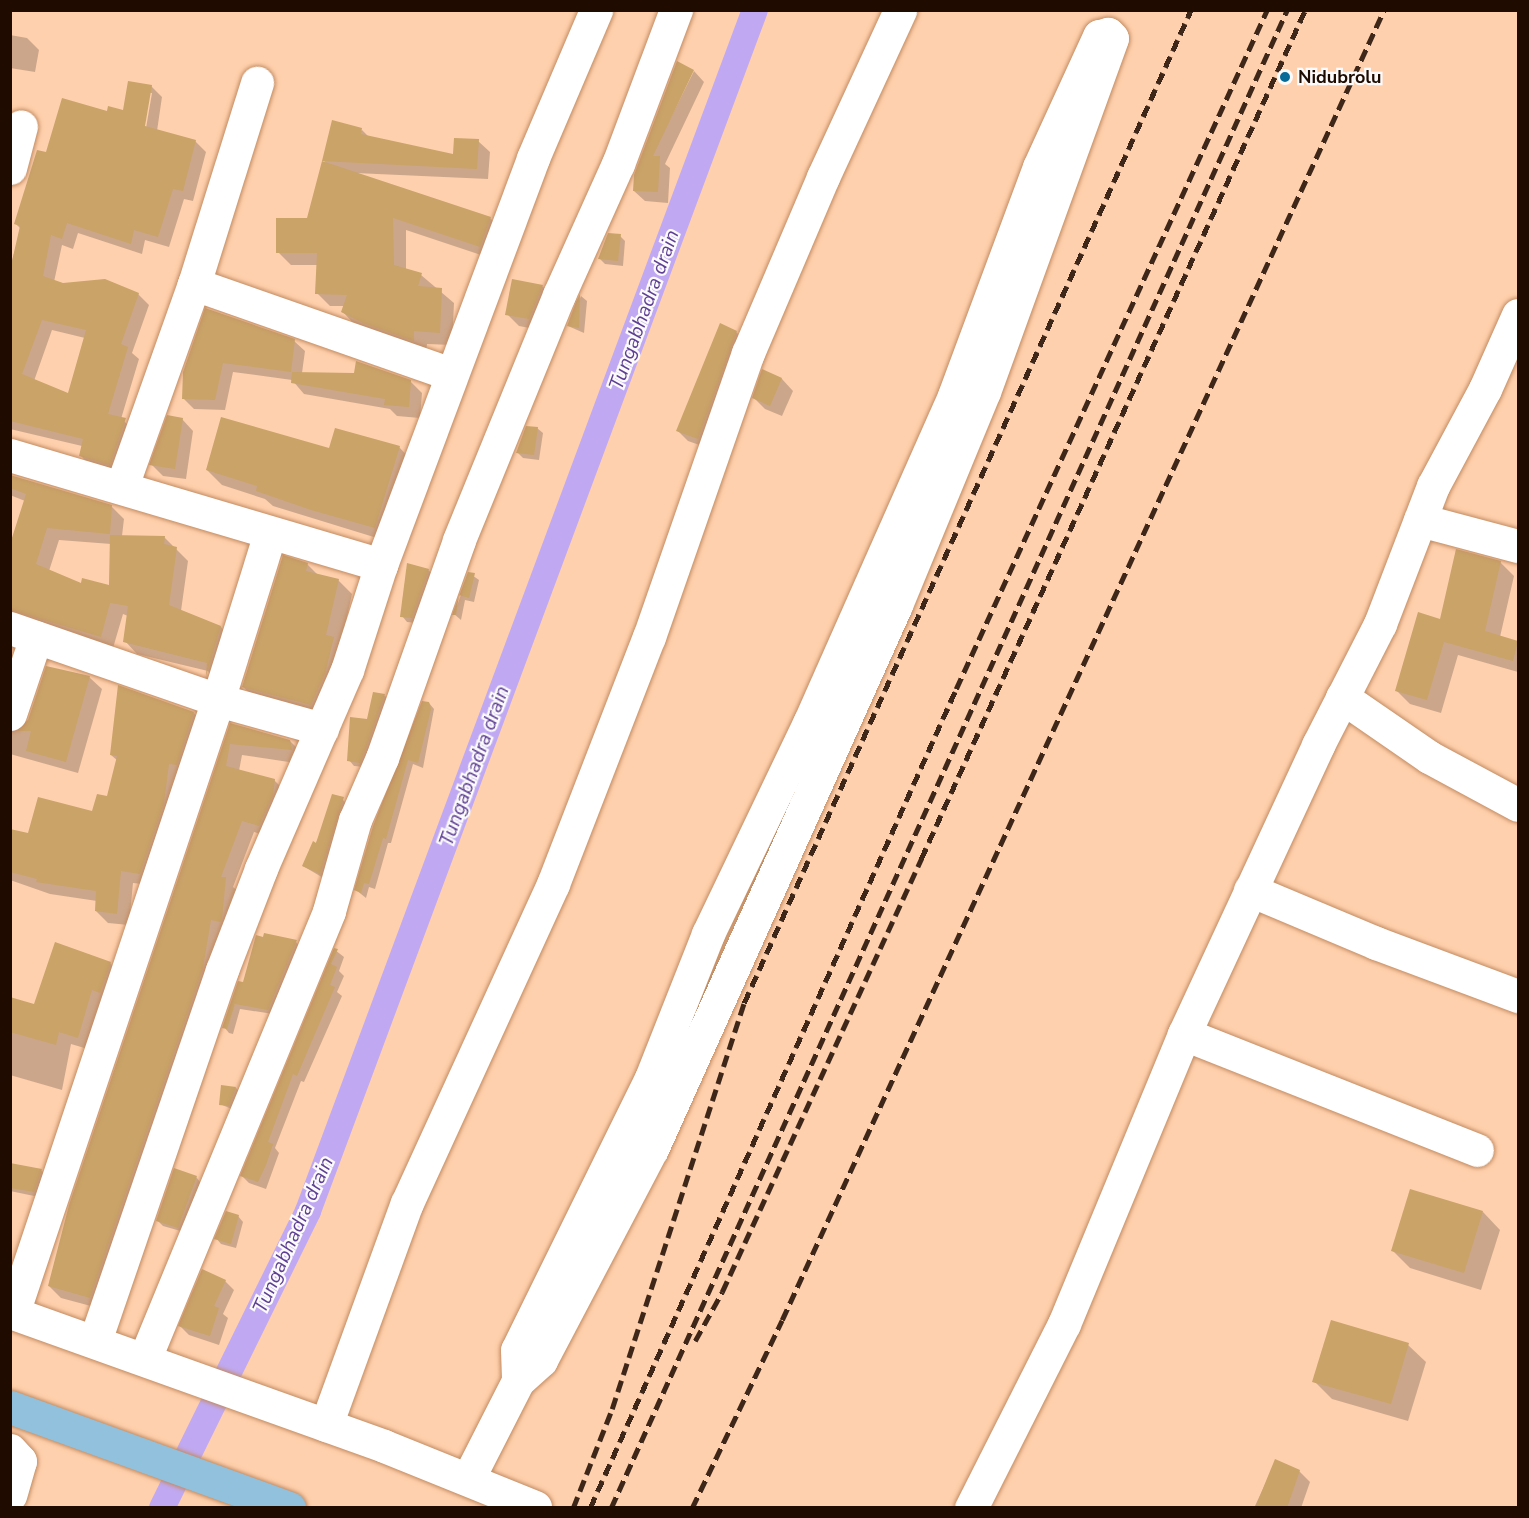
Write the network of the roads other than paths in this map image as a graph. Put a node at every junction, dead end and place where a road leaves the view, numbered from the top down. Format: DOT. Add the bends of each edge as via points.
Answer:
graph roads {
  1 [pos="596,10"];
  2 [pos="676,10"];
  3 [pos="900,10"];
  4 [pos="257,83"];
  5 [pos="21,126"];
  6 [pos="10,168"];
  7 [pos="194,284"];
  8 [pos="1518,315"];
  9 [pos="451,374"];
  10 [pos="971,386"];
  11 [pos="10,455"];
  12 [pos="122,486"];
  13 [pos="1420,520"];
  14 [pos="270,532"];
  15 [pos="1518,546"];
  16 [pos="381,566"];
  17 [pos="23,632"];
  18 [pos="1342,697"];
  19 [pos="218,700"];
  20 [pos="10,714"];
  21 [pos="322,729"];
  22 [pos="810,759"];
  23 [pos="1518,805"];
  24 [pos="1250,890"];
  25 [pos="700,953"];
  26 [pos="732,970"];
  27 [pos="1518,996"];
  28 [pos="1184,1034"];
  29 [pos="1477,1150"];
  30 [pos="611,1158"];
  31 [pos="640,1173"];
  32 [pos="12,1313"];
  33 [pos="95,1341"];
  34 [pos="151,1360"];
  35 [pos="518,1381"];
  36 [pos="10,1407"];
  37 [pos="326,1425"];
  38 [pos="10,1450"];
  39 [pos="468,1479"];
  40 [pos="10,1495"];
  41 [pos="535,1507"];
  42 [pos="289,1508"];
  43 [pos="971,1508"];
  1 -- 9 [label="street" via="533,158"];
  2 -- 34 [label="street" via="618,164 554,306 463,529 382,758 356,820 329,911"];
  3 -- 37 [label="street" via="748,353 649,637 553,884 407,1203"];
  4 -- 7 [label="street"];
  5 -- 6 [label="street"];
  7 -- 9 [label="street"];
  7 -- 12 [label="street"];
  8 -- 13 [label="street"];
  9 -- 16 [label="street"];
  10 -- 10 [label="street" via="1039,167 1099,36 1108,34 1112,38"];
  10 -- 22 [label="street"];
  11 -- 12 [label="street" via="85,479"];
  12 -- 14 [label="street"];
  13 -- 15 [label="street"];
  13 -- 18 [label="street" via="1380,624"];
  14 -- 16 [label="street"];
  14 -- 19 [label="street"];
  16 -- 21 [label="street" via="347,670"];
  17 -- 19 [label="street"];
  17 -- 20 [label="street"];
  18 -- 23 [label="street" via="1429,757"];
  18 -- 24 [label="street"];
  19 -- 21 [label="street"];
  19 -- 32 [label="street"];
  21 -- 33 [label="street" via="222,970"];
  22 -- 25 [label="street"];
  22 -- 26 [label="street"];
  24 -- 27 [label="street"];
  24 -- 28 [label="street"];
  25 -- 26 [label="street"];
  25 -- 30 [label="street" via="651,1078"];
  26 -- 31 [label="street"];
  28 -- 29 [label="street"];
  28 -- 43 [label="street" via="1064,1324"];
  30 -- 31 [label="street"];
  30 -- 35 [label="street" via="517,1350"];
  31 -- 35 [label="street" via="542,1360"];
  32 -- 33 [label="street"];
  33 -- 34 [label="street"];
  34 -- 37 [label="street"];
  35 -- 39 [label="street"];
  36 -- 42 [label="main road"];
  37 -- 39 [label="street"];
  38 -- 40 [label="street" via="20,1461"];
  39 -- 41 [label="street"];
}
